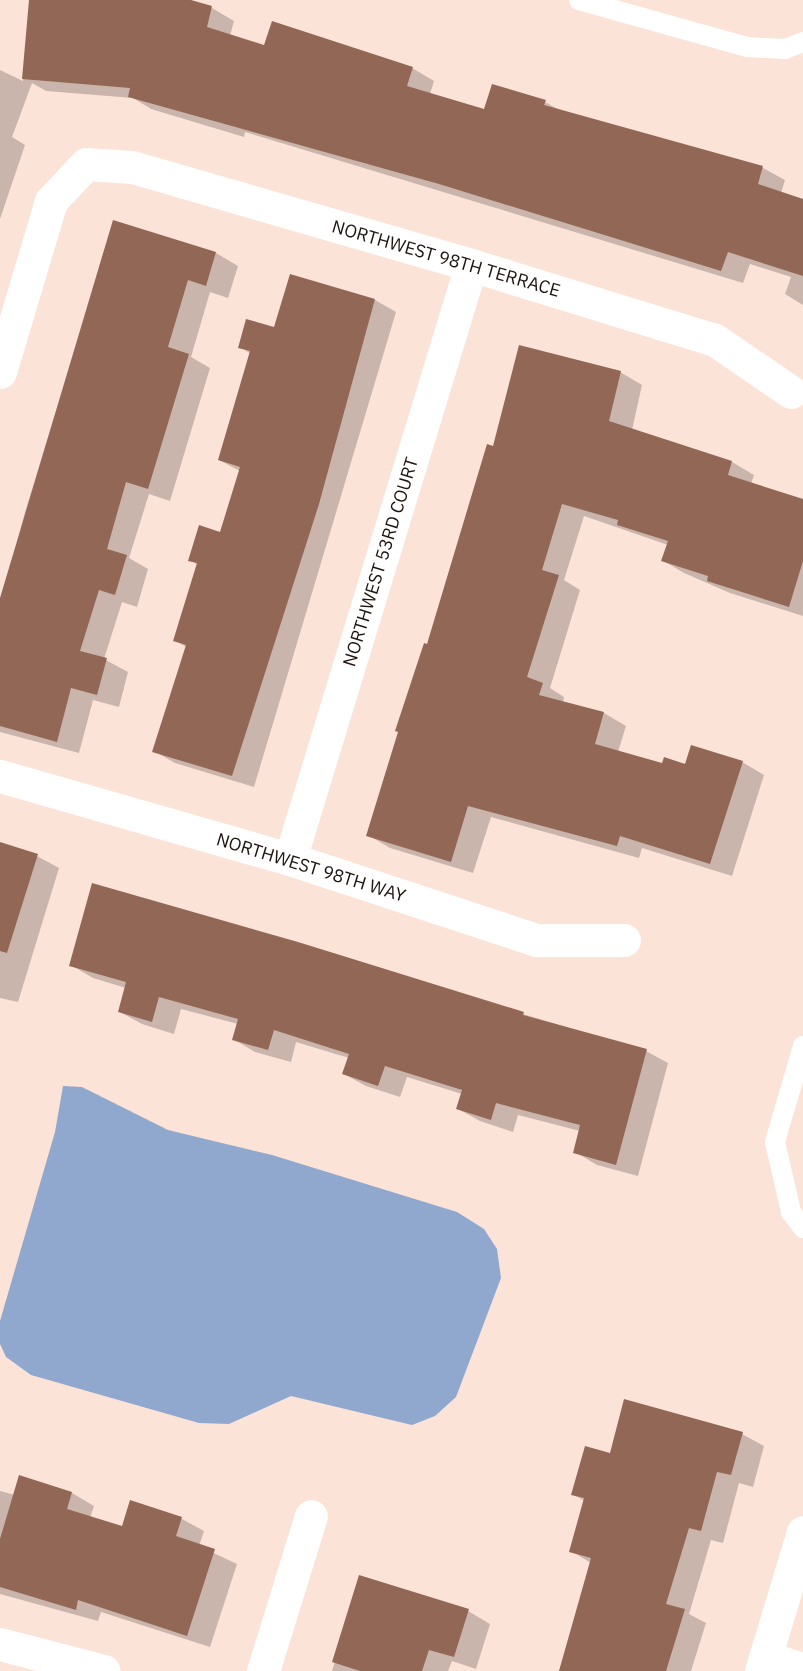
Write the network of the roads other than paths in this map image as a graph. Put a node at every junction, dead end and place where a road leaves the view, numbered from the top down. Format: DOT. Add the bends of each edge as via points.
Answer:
graph roads {
  1 [pos="579,0"];
  2 [pos="803,42"];
  3 [pos="471,265"];
  4 [pos="0,372"];
  5 [pos="791,392"];
  6 [pos="0,776"];
  7 [pos="290,859"];
  8 [pos="624,940"];
  9 [pos="803,1046"];
  10 [pos="803,1228"];
  11 [pos="311,1516"];
  12 [pos="803,1532"];
  13 [pos="0,1644"];
  14 [pos="763,1664"];
  15 [pos="803,1669"];
  16 [pos="104,1671"];
  17 [pos="262,1671"];
  1 -- 2 [label="lane" via="747,47 785,49"];
  3 -- 4 [label="street, NORTHWEST 98TH TERRACE" via="132,167 86,165 51,201"];
  3 -- 5 [label="street, NORTHWEST 98TH TERRACE" via="715,340"];
  3 -- 7 [label="street, NORTHWEST 53RD COURT"];
  6 -- 7 [label="street, NORTHWEST 98TH WAY"];
  7 -- 8 [label="street, NORTHWEST 98TH WAY" via="537,940"];
  9 -- 10 [label="lane" via="775,1142 791,1212"];
  11 -- 17 [label="street"];
  12 -- 14 [label="street"];
  13 -- 16 [label="street"];
  14 -- 15 [label="street"];
}
